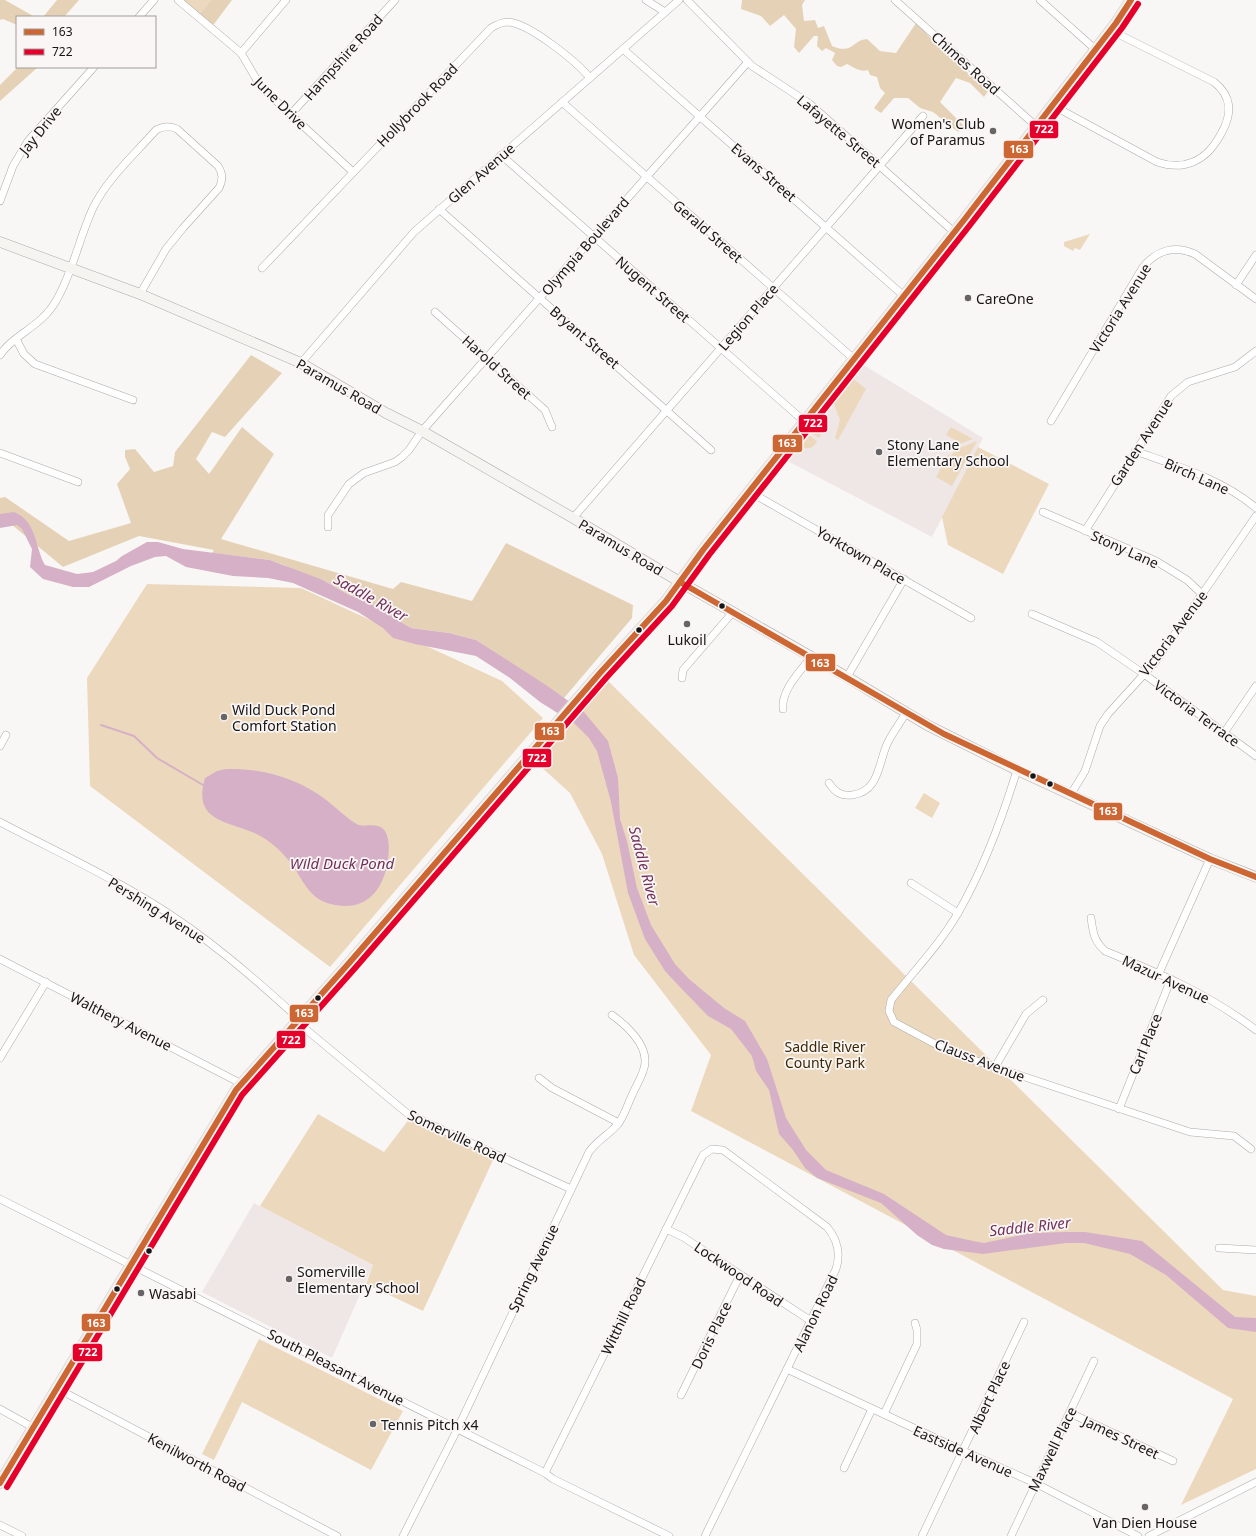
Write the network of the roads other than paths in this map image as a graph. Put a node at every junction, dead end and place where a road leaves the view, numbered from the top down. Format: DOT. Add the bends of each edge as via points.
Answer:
graph roads {
  1 [pos="154,0"];
  2 [pos="178,0"];
  3 [pos="286,0"];
  4 [pos="395,0"];
  5 [pos="646,0"];
  6 [pos="679,0"];
  7 [pos="687,0"];
  8 [pos="895,0"];
  9 [pos="1040,0"];
  10 [pos="1131,0"];
  11 [pos="665,12"];
  12 [pos="140,16"];
  13 [pos="1110,30"];
  14 [pos="623,48"];
  15 [pos="1095,49"];
  16 [pos="241,53"];
  17 [pos="748,62"];
  18 [pos="93,68"];
  19 [pos="590,78"];
  20 [pos="562,102"];
  21 [pos="1052,105"];
  22 [pos="291,114"];
  23 [pos="700,115"];
  24 [pos="923,116"];
  25 [pos="1036,126"];
  26 [pos="501,155"];
  27 [pos="879,166"];
  28 [pos="353,172"];
  29 [pos="646,176"];
  30 [pos="0,201"];
  31 [pos="439,209"];
  32 [pos="827,227"];
  33 [pos="954,232"];
  34 [pos="594,237"];
  35 [pos="0,242"];
  36 [pos="1256,255"];
  37 [pos="262,268"];
  38 [pos="71,270"];
  39 [pos="1236,285"];
  40 [pos="773,288"];
  41 [pos="140,294"];
  42 [pos="904,296"];
  43 [pos="540,298"];
  44 [pos="1256,299"];
  45 [pos="435,312"];
  46 [pos="16,339"];
  47 [pos="721,348"];
  48 [pos="1256,352"];
  49 [pos="0,355"];
  50 [pos="487,359"];
  51 [pos="854,359"];
  52 [pos="301,363"];
  53 [pos="133,400"];
  54 [pos="667,410"];
  55 [pos="1051,421"];
  56 [pos="805,422"];
  57 [pos="552,427"];
  58 [pos="422,431"];
  59 [pos="711,450"];
  60 [pos="1136,451"];
  61 [pos="0,453"];
  62 [pos="78,482"];
  63 [pos="750,492"];
  64 [pos="1256,508"];
  65 [pos="1043,512"];
  66 [pos="1256,516"];
  67 [pos="573,518"];
  68 [pos="328,527"];
  69 [pos="1085,531"];
  70 [pos="904,579"];
  71 [pos="680,582"];
  72 [pos="1202,594"];
  73 [pos="733,612"];
  74 [pos="1032,614"];
  75 [pos="971,618"];
  76 [pos="811,657"];
  77 [pos="1144,674"];
  78 [pos="847,677"];
  79 [pos="682,678"];
  80 [pos="1256,686"];
  81 [pos="782,709"];
  82 [pos="906,713"];
  83 [pos="1224,733"];
  84 [pos="6,735"];
  85 [pos="0,746"];
  86 [pos="1256,756"];
  87 [pos="1017,770"];
  88 [pos="829,783"];
  89 [pos="1071,794"];
  90 [pos="0,822"];
  91 [pos="1210,859"];
  92 [pos="1256,877"];
  93 [pos="911,883"];
  94 [pos="958,913"];
  95 [pos="1091,918"];
  96 [pos="0,959"];
  97 [pos="1159,973"];
  98 [pos="1171,979"];
  99 [pos="46,982"];
  100 [pos="1043,1000"];
  101 [pos="612,1015"];
  102 [pos="298,1021"];
  103 [pos="1256,1030"];
  104 [pos="0,1058"];
  105 [pos="995,1067"];
  106 [pos="539,1078"];
  107 [pos="242,1084"];
  108 [pos="1119,1109"];
  109 [pos="619,1123"];
  110 [pos="1251,1149"];
  111 [pos="702,1158"];
  112 [pos="571,1189"];
  113 [pos="0,1199"];
  114 [pos="666,1229"];
  115 [pos="1219,1248"];
  116 [pos="1256,1250"];
  117 [pos="130,1264"];
  118 [pos="740,1275"];
  119 [pos="811,1321"];
  120 [pos="1024,1322"];
  121 [pos="915,1323"];
  122 [pos="1094,1361"];
  123 [pos="787,1369"];
  124 [pos="58,1389"];
  125 [pos="681,1395"];
  126 [pos="0,1409"];
  127 [pos="872,1409"];
  128 [pos="1070,1413"];
  129 [pos="884,1414"];
  130 [pos="34,1428"];
  131 [pos="457,1430"];
  132 [pos="963,1452"];
  133 [pos="1173,1461"];
  134 [pos="844,1468"];
  135 [pos="545,1473"];
  136 [pos="1256,1482"];
  137 [pos="0,1483"];
  138 [pos="1035,1483"];
  139 [pos="0,1525"];
  140 [pos="22,1536"];
  141 [pos="337,1536"];
  142 [pos="403,1536"];
  143 [pos="669,1536"];
  144 [pos="705,1536"];
  145 [pos="922,1536"];
  146 [pos="1011,1536"];
  147 [pos="1138,1536"];
  148 [pos="1149,1536"];
  1 -- 12 [label="street"];
  2 -- 16 [label="street, June Drive"];
  3 -- 16 [label="street"];
  4 -- 22 [label="street, Hampshire Road"];
  5 -- 11 [label="street"];
  6 -- 11 [label="street, Glen Avenue"];
  7 -- 17 [label="street, Lafayette Street"];
  8 -- 25 [label="street, Chimes Road"];
  9 -- 15 [label="street"];
  10 -- 13 [label="main road"];
  11 -- 14 [label="street, Glen Avenue"];
  13 -- 15 [label="main road"];
  13 -- 21 [label="street" via="1220,87 1228,99 1230,114 1215,144 1202,158 1192,163 1166,165"];
  14 -- 19 [label="street, Glen Avenue"];
  14 -- 23 [label="street, Evans Street"];
  15 -- 21 [label="main road"];
  16 -- 22 [label="street, June Drive" via="261,87"];
  17 -- 23 [label="street, Olympia Boulevard"];
  17 -- 27 [label="street, Lafayette Street" via="810,104"];
  18 -- 30 [label="street, Jay Drive" via="28,141 13,166"];
  19 -- 20 [label="street, Glen Avenue"];
  19 -- 28 [label="street, Hollybrook Road" via="564,52 522,26 509,22 497,24"];
  20 -- 26 [label="street, Glen Avenue"];
  20 -- 29 [label="street, Gerald Street"];
  21 -- 25 [label="main road"];
  22 -- 28 [label="street, June Drive"];
  23 -- 29 [label="street, Olympia Boulevard"];
  23 -- 32 [label="street, Evans Street"];
  24 -- 27 [label="street, Legion Place"];
  25 -- 33 [label="main road"];
  26 -- 31 [label="street, Glen Avenue"];
  26 -- 34 [label="street, Nugent Street"];
  27 -- 32 [label="street, Legion Place"];
  27 -- 33 [label="street, Lafayette Street"];
  28 -- 37 [label="street, Hollybrook Road"];
  29 -- 34 [label="street, Olympia Boulevard"];
  29 -- 40 [label="street, Gerald Street"];
  31 -- 43 [label="street, Bryant Street"];
  31 -- 52 [label="street, Glen Avenue" via="414,232"];
  32 -- 40 [label="street, Legion Place"];
  32 -- 42 [label="street, Evans Street"];
  33 -- 42 [label="main road"];
  34 -- 43 [label="street, Olympia Boulevard"];
  34 -- 47 [label="street, Nugent Street"];
  35 -- 38 [label="main road, Paramus Road"];
  36 -- 39 [label="street"];
  38 -- 41 [label="main road, Paramus Road"];
  38 -- 41 [label="street" via="99,197 156,130 171,126 218,166 222,183 166,248"];
  38 -- 46 [label="street" via="49,312 40,322"];
  39 -- 44 [label="street, Victoria Avenue"];
  39 -- 55 [label="street, Victoria Avenue" via="1195,254 1187,251 1170,249 1154,255 1143,267"];
  40 -- 47 [label="street, Legion Place"];
  40 -- 51 [label="street, Gerald Street"];
  41 -- 52 [label="main road, Paramus Road"];
  42 -- 51 [label="main road"];
  43 -- 50 [label="street, Olympia Boulevard"];
  43 -- 54 [label="street, Bryant Street"];
  45 -- 50 [label="street, Harold Street"];
  46 -- 49 [label="street"];
  46 -- 53 [label="street" via="24,354 35,364"];
  47 -- 54 [label="street, Legion Place"];
  47 -- 56 [label="street, Nugent Street"];
  48 -- 60 [label="street, Garden Avenue" via="1235,366 1198,377 1179,388 1166,403"];
  50 -- 57 [label="street, Harold Street" via="545,410"];
  50 -- 58 [label="street, Olympia Boulevard"];
  51 -- 56 [label="main road"];
  52 -- 58 [label="main road, Paramus Road"];
  54 -- 59 [label="street, Bryant Street"];
  54 -- 67 [label="street, Legion Place"];
  56 -- 63 [label="main road"];
  58 -- 67 [label="main road, Paramus Road"];
  58 -- 68 [label="street, Olympia Boulevard" via="402,457 364,473 349,484 328,514"];
  60 -- 64 [label="street, Birch Lane" via="1206,477"];
  60 -- 69 [label="street, Garden Avenue"];
  61 -- 62 [label="street"];
  63 -- 70 [label="street, Yorktown Place"];
  63 -- 71 [label="main road"];
  65 -- 69 [label="street, Stony Lane"];
  66 -- 72 [label="street, Victoria Avenue"];
  67 -- 71 [label="main road, Paramus Road"];
  69 -- 72 [label="street, Stony Lane" via="1156,561 1187,580"];
  70 -- 75 [label="street, Yorktown Place"];
  70 -- 78 [label="street"];
  71 -- 73 [label="main road, Paramus Road"];
  71 -- 102 [label="main road" via="620,654 582,694"];
  72 -- 77 [label="street, Victoria Avenue" via="1166,648"];
  73 -- 76 [label="main road, Paramus Road"];
  73 -- 79 [label="street" via="684,670"];
  74 -- 77 [label="street, Victoria Terrace" via="1097,642"];
  76 -- 78 [label="main road, Paramus Road"];
  76 -- 81 [label="street" via="785,693"];
  77 -- 83 [label="street, Victoria Terrace"];
  77 -- 89 [label="street, Victoria Avenue" via="1100,726 1085,771"];
  78 -- 82 [label="main road, Paramus Road"];
  80 -- 83 [label="street"];
  82 -- 87 [label="main road, Paramus Road"];
  82 -- 88 [label="street" via="888,743 873,783 861,792 847,795 839,794"];
  83 -- 86 [label="street, Victoria Terrace"];
  84 -- 85 [label="street"];
  87 -- 89 [label="main road, Paramus Road"];
  87 -- 94 [label="street, Clauss Avenue" via="996,833"];
  89 -- 91 [label="main road, Paramus Road"];
  90 -- 102 [label="street, Pershing Avenue" via="118,883 186,926 234,961"];
  91 -- 92 [label="main road, Paramus Road"];
  91 -- 97 [label="street"];
  93 -- 94 [label="street"];
  94 -- 105 [label="street, Clauss Avenue" via="891,1000 889,1011 898,1025 950,1052"];
  95 -- 97 [label="street, Mazur Avenue" via="1093,935 1105,951"];
  96 -- 99 [label="street, Walthery Avenue"];
  97 -- 98 [label="street, Mazur Avenue"];
  98 -- 103 [label="street, Mazur Avenue" via="1213,1000"];
  98 -- 108 [label="street, Carl Place"];
  99 -- 104 [label="street"];
  99 -- 107 [label="street, Walthery Avenue"];
  100 -- 105 [label="street" via="1026,1014"];
  101 -- 109 [label="street, Spring Avenue" via="622,1022 645,1054 644,1068"];
  102 -- 107 [label="main road"];
  102 -- 112 [label="street, Somerville Road" via="408,1114"];
  105 -- 108 [label="street, Clauss Avenue"];
  106 -- 109 [label="street" via="552,1088"];
  107 -- 117 [label="main road"];
  108 -- 110 [label="street, Clauss Avenue" via="1190,1132 1234,1136"];
  109 -- 112 [label="street, Spring Avenue" via="594,1144"];
  111 -- 114 [label="street, Witthill Road"];
  111 -- 119 [label="street, Alanon Road" via="712,1149 723,1150 833,1234 839,1251 839,1260"];
  112 -- 131 [label="street, Spring Avenue"];
  113 -- 117 [label="street, South Pleasant Avenue"];
  114 -- 118 [label="street, Lockwood Road" via="683,1237"];
  114 -- 135 [label="street, Witthill Road"];
  115 -- 116 [label="street"];
  117 -- 124 [label="main road"];
  117 -- 131 [label="street, South Pleasant Avenue"];
  118 -- 119 [label="street, Lockwood Road"];
  118 -- 125 [label="street, Doris Place"];
  119 -- 123 [label="street, Alanon Road"];
  120 -- 132 [label="street, Albert Place"];
  121 -- 129 [label="street" via="917,1344"];
  122 -- 128 [label="street, Maxwell Place"];
  123 -- 127 [label="street, Eastside Avenue"];
  123 -- 144 [label="street, Alanon Road"];
  124 -- 130 [label="main road"];
  124 -- 141 [label="street, Kenilworth Road"];
  126 -- 130 [label="street"];
  127 -- 129 [label="street, Eastside Avenue"];
  127 -- 134 [label="street"];
  128 -- 133 [label="street, James Street"];
  128 -- 138 [label="street, Maxwell Place"];
  129 -- 132 [label="street, Eastside Avenue"];
  130 -- 137 [label="main road"];
  131 -- 135 [label="street, South Pleasant Avenue"];
  131 -- 142 [label="street, Spring Avenue"];
  132 -- 138 [label="street, Eastside Avenue"];
  132 -- 145 [label="street, Albert Place"];
  135 -- 143 [label="street, South Pleasant Avenue"];
  136 -- 148 [label="street"];
  138 -- 146 [label="street, Maxwell Place"];
  138 -- 147 [label="street, Eastside Avenue"];
  139 -- 140 [label="street"];
}
